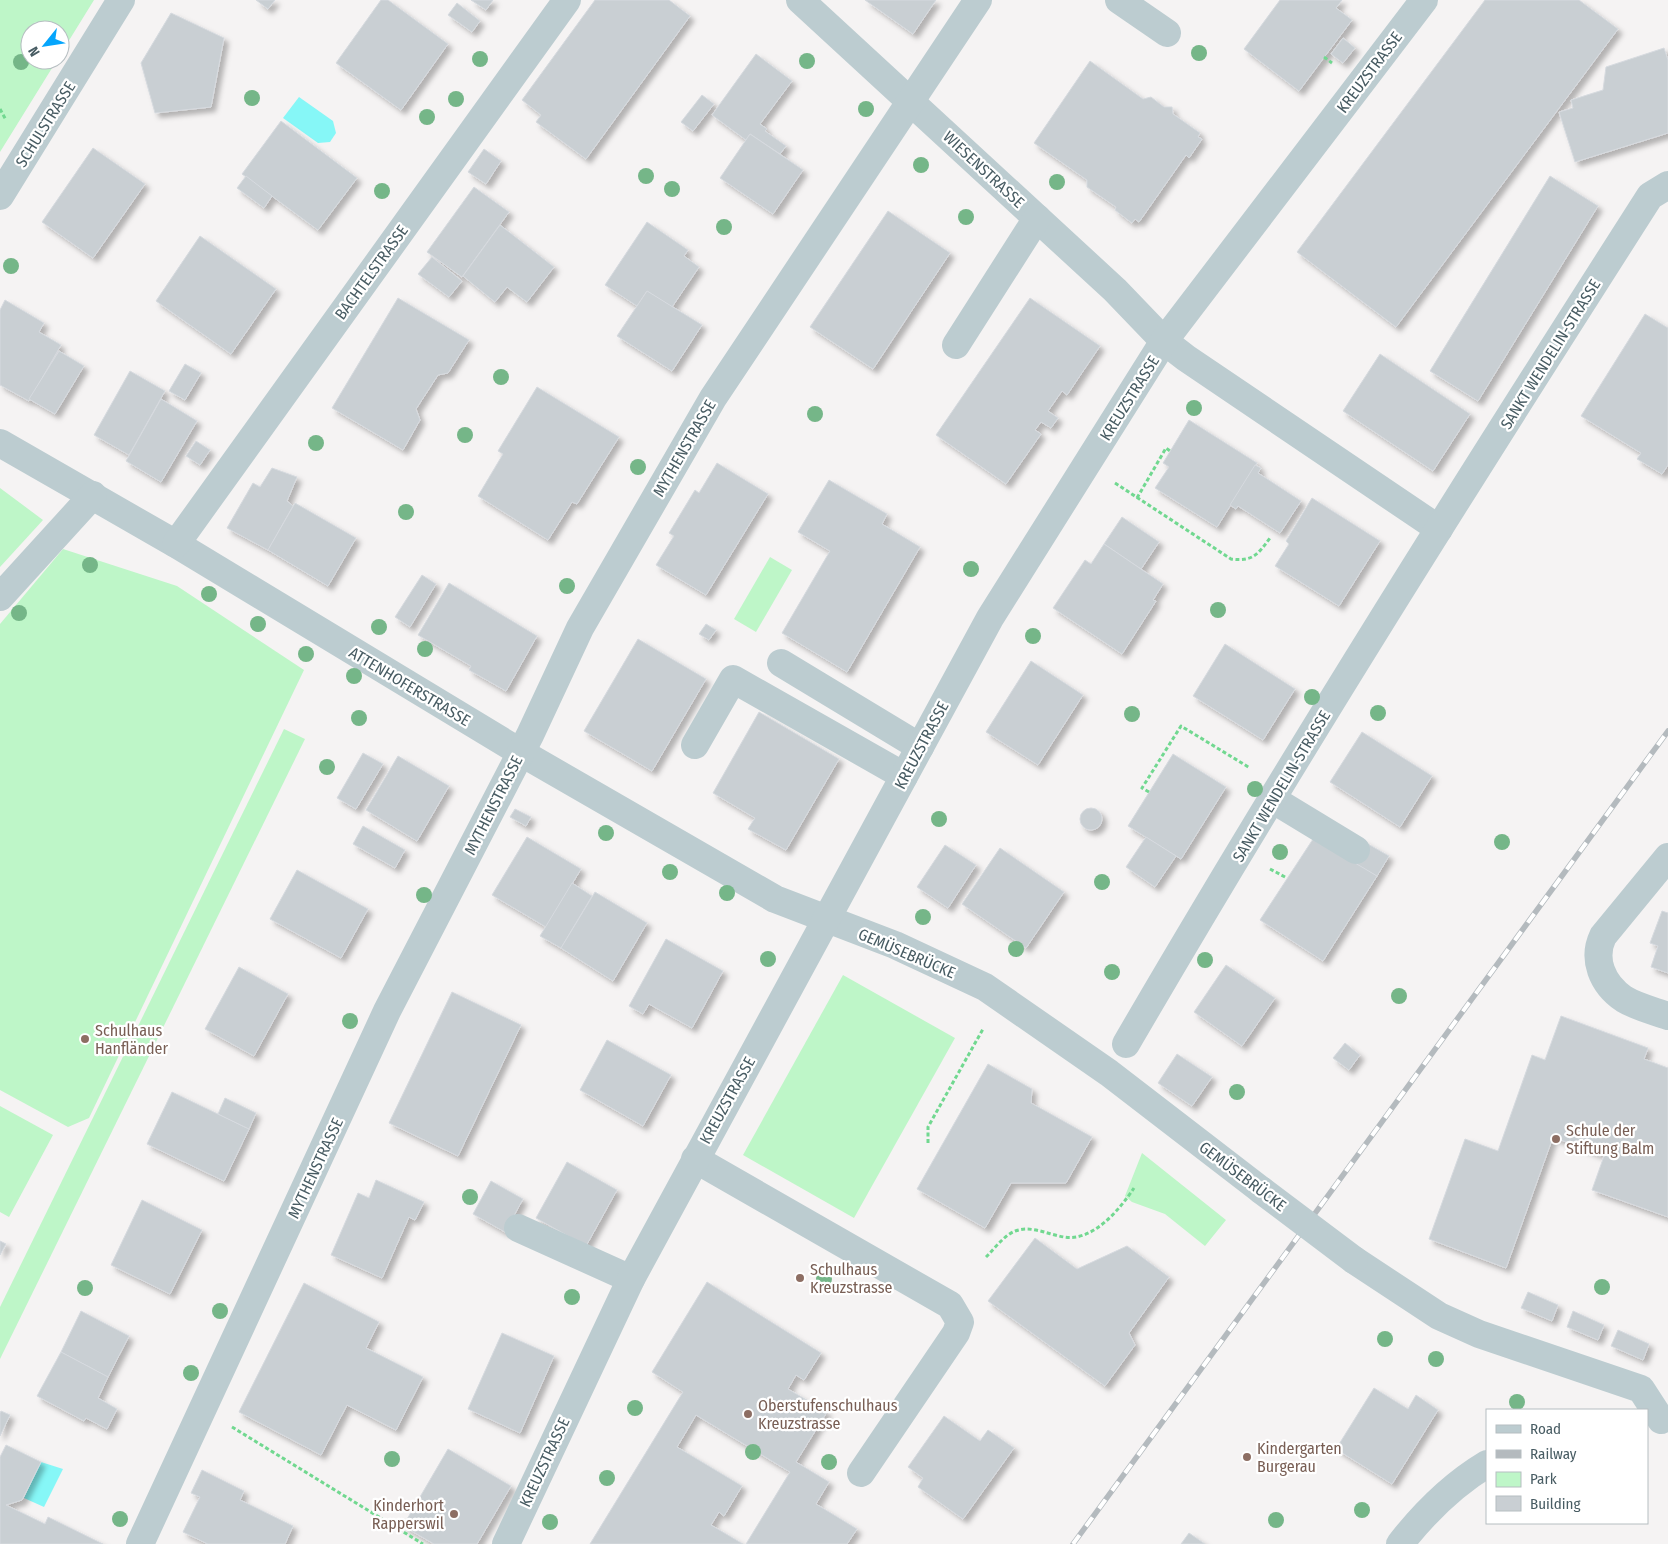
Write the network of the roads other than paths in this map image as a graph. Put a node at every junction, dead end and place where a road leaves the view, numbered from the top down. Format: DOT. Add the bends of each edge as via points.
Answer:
graph roads {
  1 [pos="121,0"];
  2 [pos="567,0"];
  3 [pos="978,0"];
  4 [pos="1119,0"];
  5 [pos="1424,0"];
  6 [pos="818,6"];
  7 [pos="1167,33"];
  8 [pos="910,101"];
  9 [pos="1668,185"];
  10 [pos="0,196"];
  11 [pos="1037,218"];
  12 [pos="1164,341"];
  13 [pos="956,345"];
  14 [pos="0,443"];
  15 [pos="92,495"];
  16 [pos="1439,529"];
  17 [pos="176,544"];
  18 [pos="0,597"];
  19 [pos="782,663"];
  20 [pos="695,745"];
  21 [pos="920,747"];
  22 [pos="520,752"];
  23 [pos="904,776"];
  24 [pos="1276,793"];
  25 [pos="1356,850"];
  26 [pos="1668,857"];
  27 [pos="826,919"];
  28 [pos="1668,1016"];
  29 [pos="1126,1044"];
  30 [pos="695,1159"];
  31 [pos="518,1228"];
  32 [pos="631,1279"];
  33 [pos="1659,1420"];
  34 [pos="1486,1465"];
  35 [pos="861,1473"];
  36 [pos="140,1544"];
  37 [pos="506,1544"];
  38 [pos="1400,1544"];
  1 -- 10 [label="street, SCHULSTRASSE"];
  2 -- 17 [label="street, BACHTELSTRASSE"];
  3 -- 8 [label="street, MYTHENSTRASSE"];
  4 -- 7 [label="street"];
  5 -- 12 [label="street, KREUZSTRASSE"];
  6 -- 8 [label="street, WIESENSTRASSE"];
  8 -- 11 [label="street, WIESENSTRASSE"];
  8 -- 22 [label="street, MYTHENSTRASSE" via="713,398 580,628"];
  9 -- 16 [label="street, SANKT WENDELIN-STRASSE" via="1650,196"];
  11 -- 12 [label="street, WIESENSTRASSE" via="1115,290"];
  11 -- 13 [label="street"];
  12 -- 16 [label="street"];
  12 -- 21 [label="street, KREUZSTRASSE" via="990,618"];
  14 -- 15 [label="street, ATTENHOFERSTRASSE"];
  15 -- 17 [label="street, ATTENHOFERSTRASSE"];
  15 -- 18 [label="street"];
  16 -- 24 [label="street, SANKT WENDELIN-STRASSE"];
  17 -- 22 [label="street, ATTENHOFERSTRASSE"];
  19 -- 21 [label="street"];
  20 -- 23 [label="street" via="733,679"];
  21 -- 23 [label="street, KREUZSTRASSE"];
  22 -- 27 [label="street, ATTENHOFERSTRASSE" via="775,899"];
  22 -- 36 [label="street, MYTHENSTRASSE" via="387,1011"];
  23 -- 27 [label="street, KREUZSTRASSE"];
  24 -- 25 [label="street"];
  24 -- 29 [label="street, SANKT WENDELIN-STRASSE"];
  26 -- 28 [label="street" via="1603,936 1597,960 1609,984 1624,999"];
  27 -- 30 [label="street, KREUZSTRASSE"];
  27 -- 33 [label="street, GEMÜSEBRÜCKE, bridge" via="985,987 1109,1073 1354,1260 1439,1316 1479,1334 1641,1389"];
  30 -- 32 [label="street, KREUZSTRASSE"];
  30 -- 35 [label="street" via="950,1305 960,1322 956,1333"];
  31 -- 32 [label="street"];
  32 -- 37 [label="street, KREUZSTRASSE"];
  34 -- 38 [label="street" via="1429,1509"];
}
